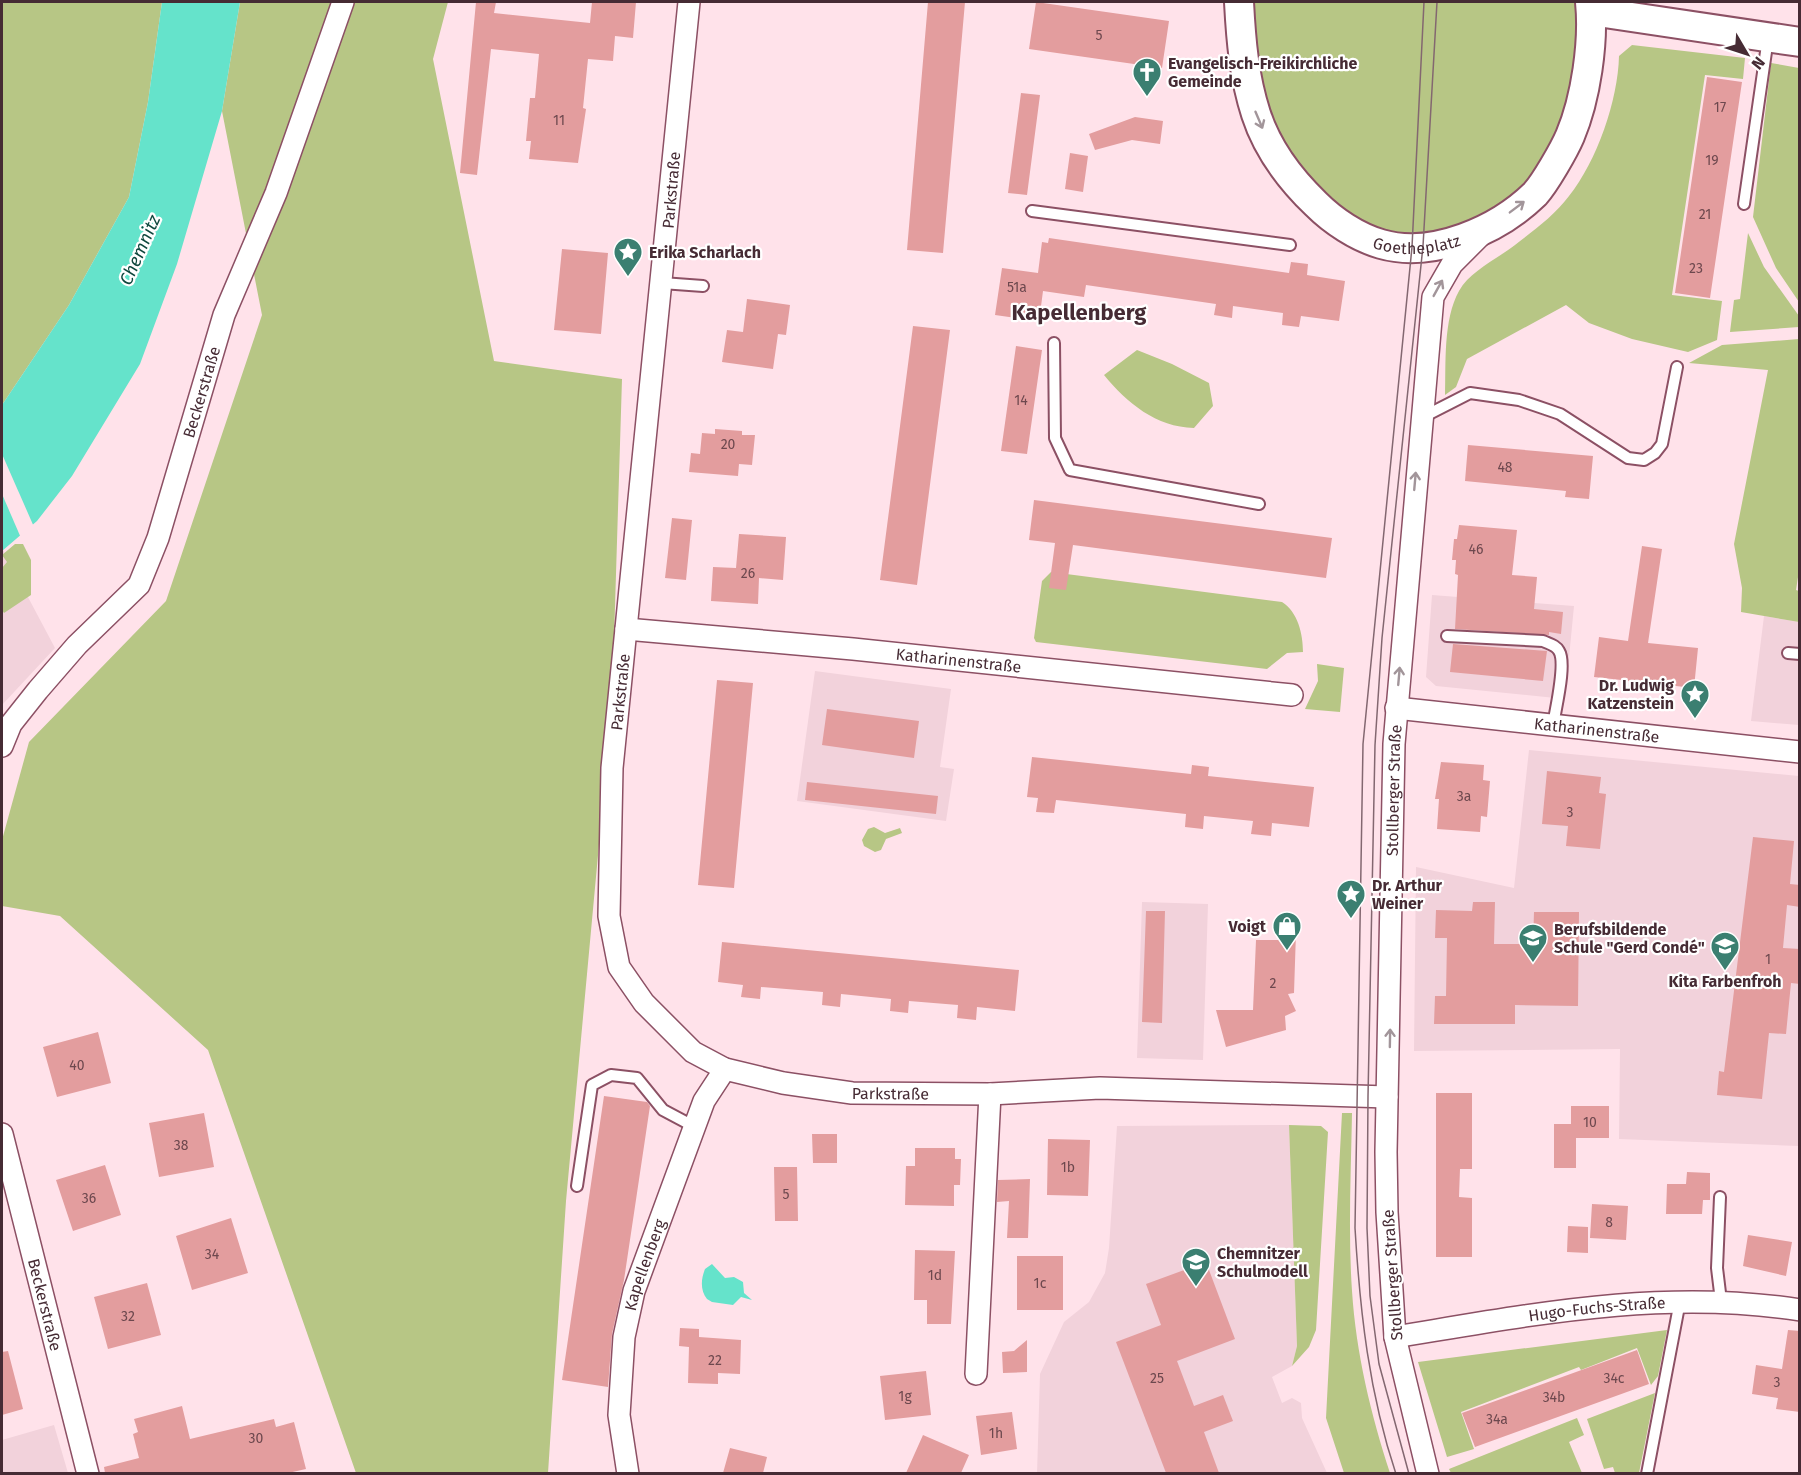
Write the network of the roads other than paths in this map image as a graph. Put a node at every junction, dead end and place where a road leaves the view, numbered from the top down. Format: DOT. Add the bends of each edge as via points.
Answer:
graph roads {
  1 [pos="343,2"];
  2 [pos="689,2"];
  3 [pos="1239,2"];
  4 [pos="1591,6"];
  5 [pos="1768,38"];
  6 [pos="1800,42"];
  7 [pos="1744,204"];
  8 [pos="1032,211"];
  9 [pos="1487,229"];
  10 [pos="1290,245"];
  11 [pos="662,283"];
  12 [pos="703,286"];
  13 [pos="1054,343"];
  14 [pos="1677,367"];
  15 [pos="1421,418"];
  16 [pos="1259,504"];
  17 [pos="626,629"];
  18 [pos="1448,636"];
  19 [pos="1292,695"];
  20 [pos="1396,708"];
  21 [pos="1553,727"];
  22 [pos="2,746"];
  23 [pos="1800,752"];
  24 [pos="725,1069"];
  25 [pos="990,1094"];
  26 [pos="1387,1097"];
  27 [pos="695,1127"];
  28 [pos="2,1134"];
  29 [pos="577,1186"];
  30 [pos="1720,1197"];
  31 [pos="1680,1300"];
  32 [pos="1721,1301"];
  33 [pos="1800,1310"];
  34 [pos="1395,1337"];
  35 [pos="976,1374"];
  36 [pos="88,1473"];
  37 [pos="628,1473"];
  38 [pos="1428,1473"];
  39 [pos="1647,1473"];
  1 -- 22 [label="street, Beckerstraße" via="276,193 224,315 158,538 139,585 77,645 38,690 11,724"];
  2 -- 11 [label="street, Parkstraße"];
  3 -- 9 [label="main road, Goetheplatz, one-way" via="1243,65 1256,114 1294,183 1327,214 1381,244 1412,247 1465,239"];
  4 -- 5 [label="main road"];
  9 -- 4 [label="main road, Goetheplatz, one-way" via="1535,193 1570,136 1587,73"];
  5 -- 6 [label="main road"];
  5 -- 7 [label="lane"];
  8 -- 10 [label="lane"];
  15 -- 9 [label="street, Stollberger Straße, one-way" via="1433,297 1452,264"];
  11 -- 12 [label="lane"];
  11 -- 17 [label="street, Parkstraße"];
  13 -- 16 [label="lane" via="1055,438 1070,470"];
  14 -- 15 [label="lane" via="1662,444 1644,460 1628,458 1560,414 1519,400 1470,393"];
  20 -- 15 [label="street, Stollberger Straße, one-way"];
  17 -- 19 [label="street, Katharinenstraße"];
  17 -- 24 [label="street, Parkstraße" via="612,768 609,893 609,916 619,967 644,1003 693,1052"];
  18 -- 21 [label="lane" via="1543,641 1556,646 1561,652 1562,666"];
  20 -- 21 [label="street, Katharinenstraße"];
  26 -- 20 [label="street, Stollberger Straße, one-way"];
  21 -- 23 [label="street, Katharinenstraße"];
  24 -- 25 [label="street, Parkstraße" via="852,1093"];
  24 -- 27 [label="street, Kapellenberg" via="704,1101"];
  25 -- 26 [label="street, Parkstraße" via="1100,1088"];
  25 -- 35 [label="street"];
  26 -- 34 [label="street, Stollberger Straße" via="1386,1212"];
  27 -- 29 [label="lane" via="663,1110 637,1078 611,1076 592,1085"];
  27 -- 37 [label="street, Kapellenberg" via="634,1291 624,1337 619,1415"];
  28 -- 36 [label="street, Beckerstraße"];
  30 -- 32 [label="lane" via="1717,1268"];
  31 -- 32 [label="street, Hugo-Fuchs-Straße"];
  31 -- 34 [label="street, Hugo-Fuchs-Straße" via="1564,1310"];
  31 -- 39 [label="lane"];
  32 -- 33 [label="street, Hugo-Fuchs-Straße"];
  34 -- 38 [label="street, Stollberger Straße"];
}
